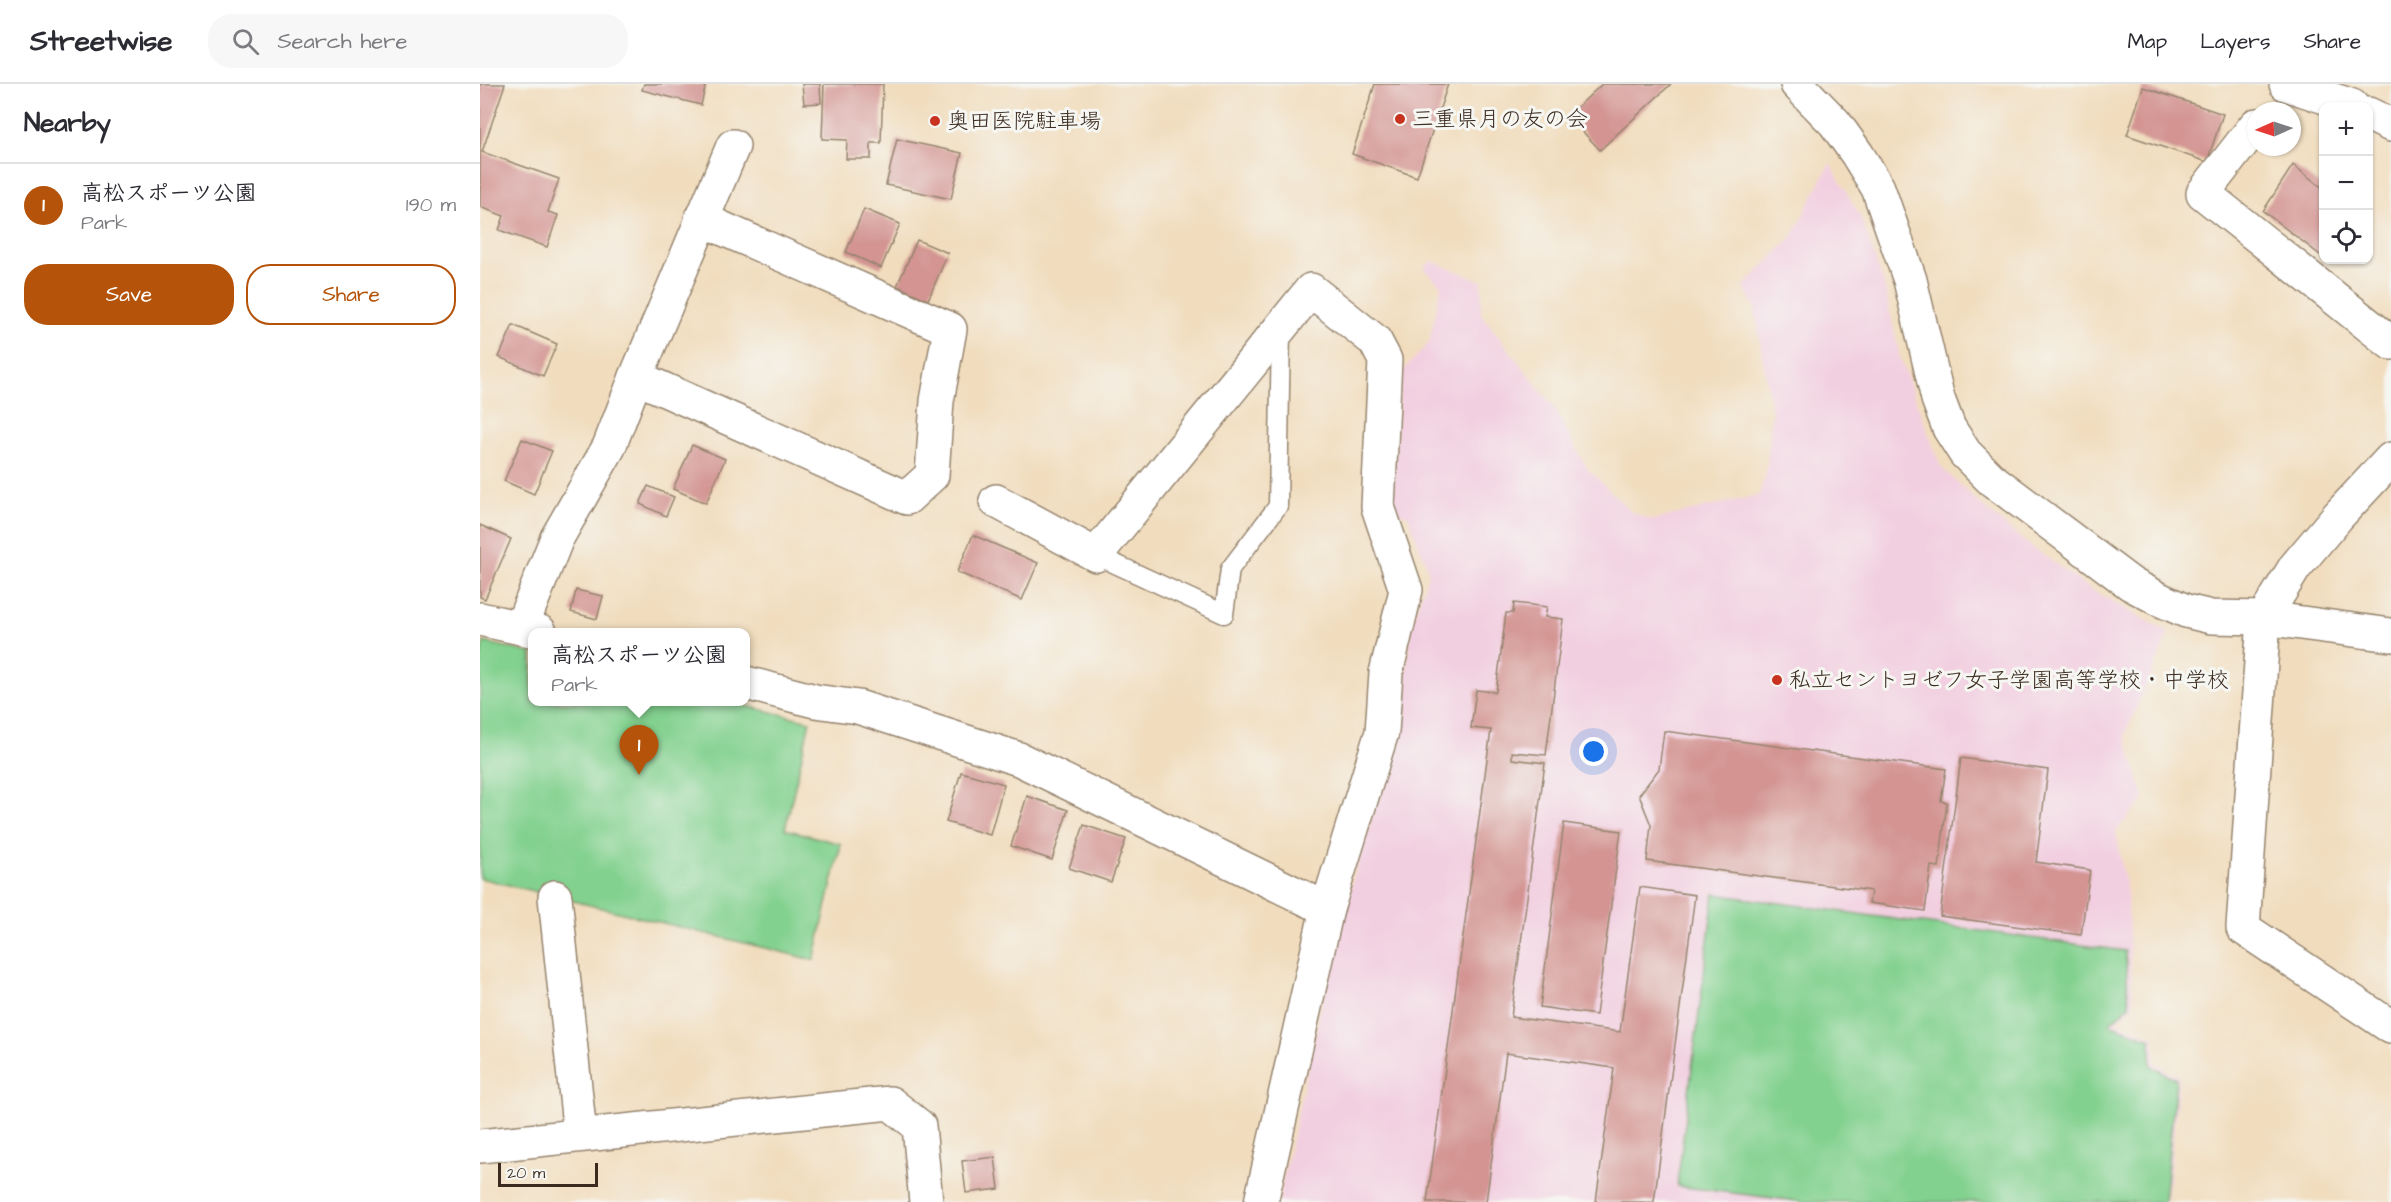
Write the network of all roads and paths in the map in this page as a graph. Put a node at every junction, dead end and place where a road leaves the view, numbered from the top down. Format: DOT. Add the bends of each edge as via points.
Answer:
graph roads {
  1 [pos="1797,84"];
  2 [pos="2287,84"];
  3 [pos="2274,102"];
  4 [pos="2340,102"];
  5 [pos="2373,116"];
  6 [pos="2391,125"];
  7 [pos="2247,137"];
  8 [pos="733,146"];
  9 [pos="701,219"];
  10 [pos="1281,326"];
  11 [pos="2391,343"];
  12 [pos="636,376"];
  13 [pos="2391,459"];
  14 [pos="996,501"];
  15 [pos="1096,555"];
  16 [pos="2264,618"];
  17 [pos="480,619"];
  18 [pos="531,628"];
  19 [pos="528,630"];
  20 [pos="2391,635"];
  21 [pos="750,684"];
  22 [pos="555,897"];
  23 [pos="1327,909"];
  24 [pos="2391,1027"];
  25 [pos="580,1135"];
  26 [pos="480,1146"];
  27 [pos="926,1202"];
  28 [pos="1261,1202"];
  1 -- 16 [label="street" via="1835,123 1878,188 1910,280 1938,399 1949,428 1965,453 1990,479 2131,584 2186,611 2211,617"];
  2 -- 3 [label="street"];
  2 -- 4 [label="street"];
  5 -- 6 [label="street"];
  7 -- 11 [label="street" via="2203,194"];
  8 -- 9 [label="street"];
  9 -- 12 [label="street"];
  9 -- 12 [label="street" via="950,329 937,401 932,475 907,498"];
  10 -- 15 [label="street"];
  10 -- 15 [label="lane" via="1278,506 1230,569 1224,614"];
  10 -- 23 [label="street" via="1311,290 1375,341 1385,360 1378,507 1406,590 1386,673 1382,732"];
  12 -- 18 [label="street" via="609,447 557,538"];
  13 -- 16 [label="street" via="2295,567"];
  14 -- 15 [label="street"];
  16 -- 20 [label="street"];
  16 -- 24 [label="street" via="2243,928"];
  17 -- 19 [label="street"];
  21 -- 23 [label="street" via="815,701 858,707 1019,759"];
  22 -- 25 [label="street"];
  23 -- 28 [label="street"];
  25 -- 26 [label="street"];
  25 -- 27 [label="street" via="890,1103 919,1126"];
}
